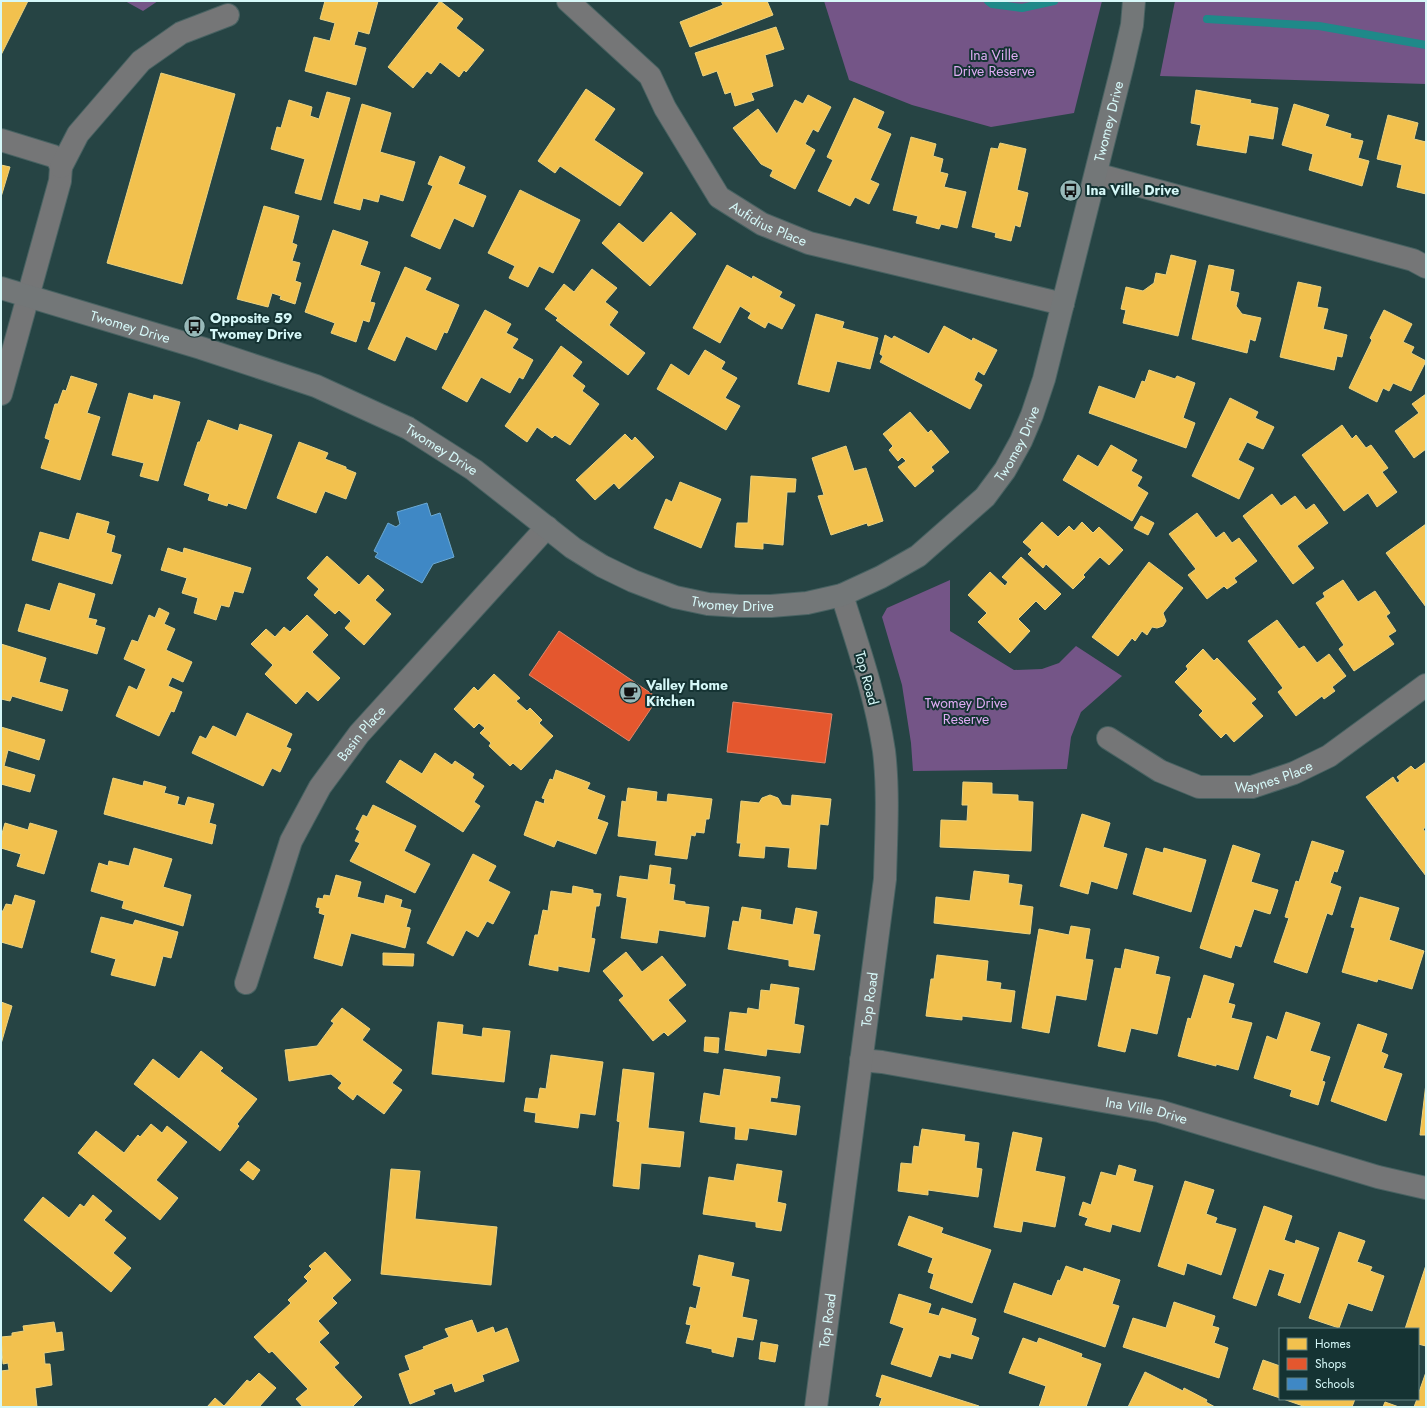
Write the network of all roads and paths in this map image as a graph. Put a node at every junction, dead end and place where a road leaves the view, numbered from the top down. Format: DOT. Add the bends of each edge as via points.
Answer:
graph roads {
  1 [pos="568,1"];
  2 [pos="1134,1"];
  3 [pos="228,15"];
  4 [pos="1,140"];
  5 [pos="61,167"];
  6 [pos="1096,174"];
  7 [pos="1426,267"];
  8 [pos="1,288"];
  9 [pos="29,296"];
  10 [pos="1063,304"];
  11 [pos="1,394"];
  12 [pos="547,527"];
  13 [pos="842,595"];
  14 [pos="1426,685"];
  15 [pos="1108,738"];
  16 [pos="246,983"];
  17 [pos="861,1060"];
  18 [pos="1426,1188"];
  19 [pos="816,1407"];
  1 -- 10 [label="street, Aufidius Place" via="650,76 665,108 719,197 762,224 809,243"];
  2 -- 6 [label="street, Twomey Drive" via="1124,64"];
  3 -- 5 [label="street" via="181,33 141,61 78,134"];
  4 -- 5 [label="street" via="57,158"];
  5 -- 9 [label="street" via="60,181"];
  6 -- 7 [label="street" via="1413,260"];
  6 -- 10 [label="street, Twomey Drive"];
  8 -- 9 [label="street, Twomey Drive"];
  9 -- 11 [label="street"];
  9 -- 12 [label="street, Twomey Drive" via="316,386 408,428 474,470"];
  10 -- 13 [label="street, Twomey Drive" via="1032,415 1005,470 985,497 918,556"];
  12 -- 13 [label="street, Twomey Drive" via="573,548 602,566 675,597 708,604 765,606 807,603"];
  12 -- 16 [label="street, Basin Place" via="359,734 320,787 291,841"];
  13 -- 17 [label="street, Top Road" via="870,685 884,751 887,810 885,879"];
  14 -- 15 [label="street, Waynes Place" via="1329,756 1294,773 1252,787 1199,787 1160,771"];
  17 -- 18 [label="street, Ina Ville Drive" via="1159,1111 1378,1177"];
  17 -- 19 [label="street, Top Road"];
}
